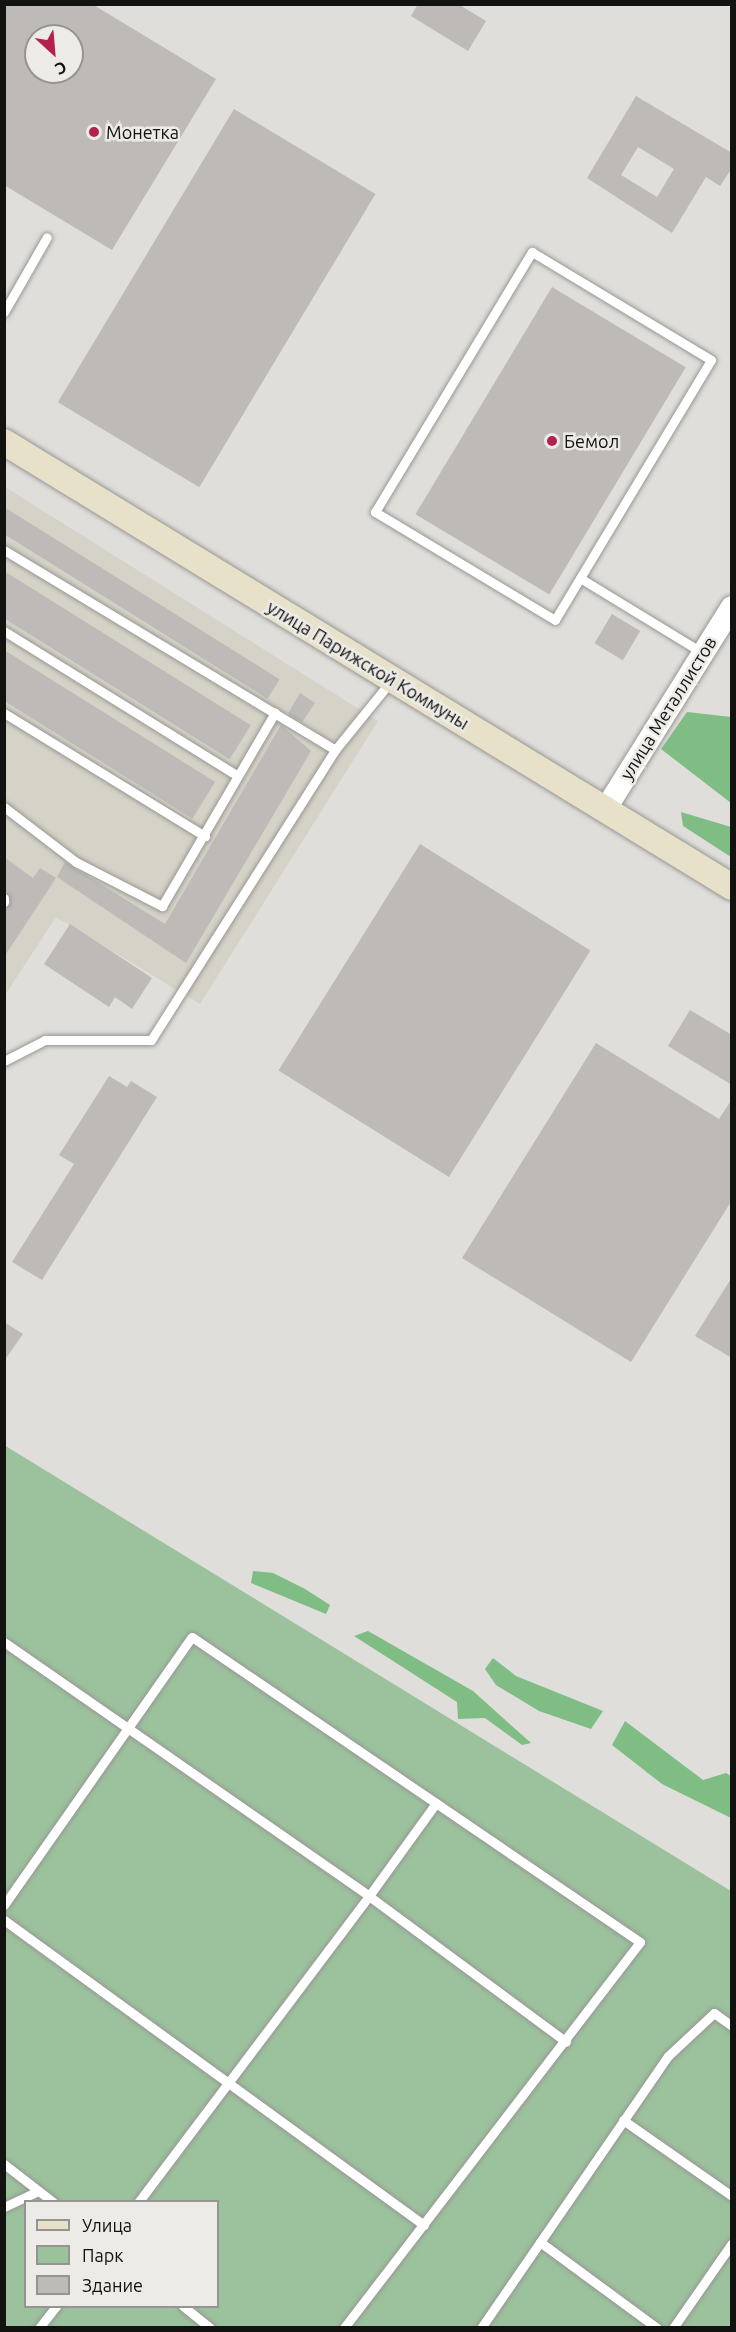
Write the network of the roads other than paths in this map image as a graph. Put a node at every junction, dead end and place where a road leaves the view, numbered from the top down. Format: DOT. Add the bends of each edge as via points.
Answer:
graph roads {
  1 [pos="47,237"];
  2 [pos="4,312"];
  3 [pos="4,442"];
  4 [pos="4,550"];
  5 [pos="580,578"];
  6 [pos="729,617"];
  7 [pos="4,631"];
  8 [pos="702,654"];
  9 [pos="392,680"];
  10 [pos="4,713"];
  11 [pos="275,713"];
  12 [pos="335,750"];
  13 [pos="238,776"];
  14 [pos="4,807"];
  15 [pos="605,810"];
  16 [pos="205,837"];
  17 [pos="732,887"];
  18 [pos="4,1061"];
  19 [pos="4,1642"];
  20 [pos="128,1728"];
  21 [pos="436,1803"];
  22 [pos="369,1896"];
  23 [pos="4,1905"];
  24 [pos="4,1920"];
  25 [pos="732,2025"];
  26 [pos="566,2042"];
  27 [pos="228,2082"];
  28 [pos="623,2120"];
  29 [pos="4,2164"];
  30 [pos="39,2191"];
  31 [pos="732,2196"];
  32 [pos="50,2200"];
  33 [pos="140,2200"];
  34 [pos="4,2207"];
  35 [pos="424,2225"];
  36 [pos="540,2242"];
  37 [pos="732,2243"];
  38 [pos="55,2308"];
  39 [pos="184,2308"];
  40 [pos="39,2328"];
  41 [pos="210,2328"];
  42 [pos="344,2328"];
  43 [pos="481,2328"];
  44 [pos="657,2328"];
  45 [pos="673,2328"];
  1 -- 2 [label="lane"];
  3 -- 9 [label="main road, улица Парижской Коммуны"];
  4 -- 11 [label="lane"];
  5 -- 5 [label="lane" via="555,620 375,513 531,252 711,360"];
  5 -- 8 [label="lane"];
  6 -- 8 [label="street, улица Металлистов"];
  7 -- 13 [label="lane"];
  8 -- 15 [label="street, улица Металлистов"];
  9 -- 12 [label="lane"];
  9 -- 15 [label="main road, улица Парижской Коммуны"];
  10 -- 16 [label="lane"];
  11 -- 12 [label="lane"];
  11 -- 13 [label="lane"];
  12 -- 18 [label="lane" via="151,1040 45,1040"];
  13 -- 16 [label="lane"];
  14 -- 16 [label="lane" via="76,862 162,906"];
  15 -- 17 [label="main road, улица Парижской Коммуны"];
  19 -- 20 [label="lane"];
  20 -- 21 [label="lane" via="192,1637"];
  20 -- 22 [label="lane"];
  20 -- 23 [label="lane"];
  21 -- 22 [label="lane"];
  21 -- 26 [label="lane" via="640,1942"];
  22 -- 26 [label="lane"];
  22 -- 27 [label="lane"];
  24 -- 27 [label="lane"];
  25 -- 28 [label="lane" via="714,2013 668,2056"];
  26 -- 35 [label="lane"];
  27 -- 33 [label="lane"];
  27 -- 35 [label="lane"];
  28 -- 31 [label="lane"];
  28 -- 36 [label="lane"];
  29 -- 30 [label="lane"];
  30 -- 32 [label="lane"];
  30 -- 34 [label="lane"];
  35 -- 42 [label="lane"];
  36 -- 43 [label="lane"];
  36 -- 44 [label="lane"];
  37 -- 45 [label="lane"];
  38 -- 40 [label="lane"];
  39 -- 41 [label="lane"];
}
